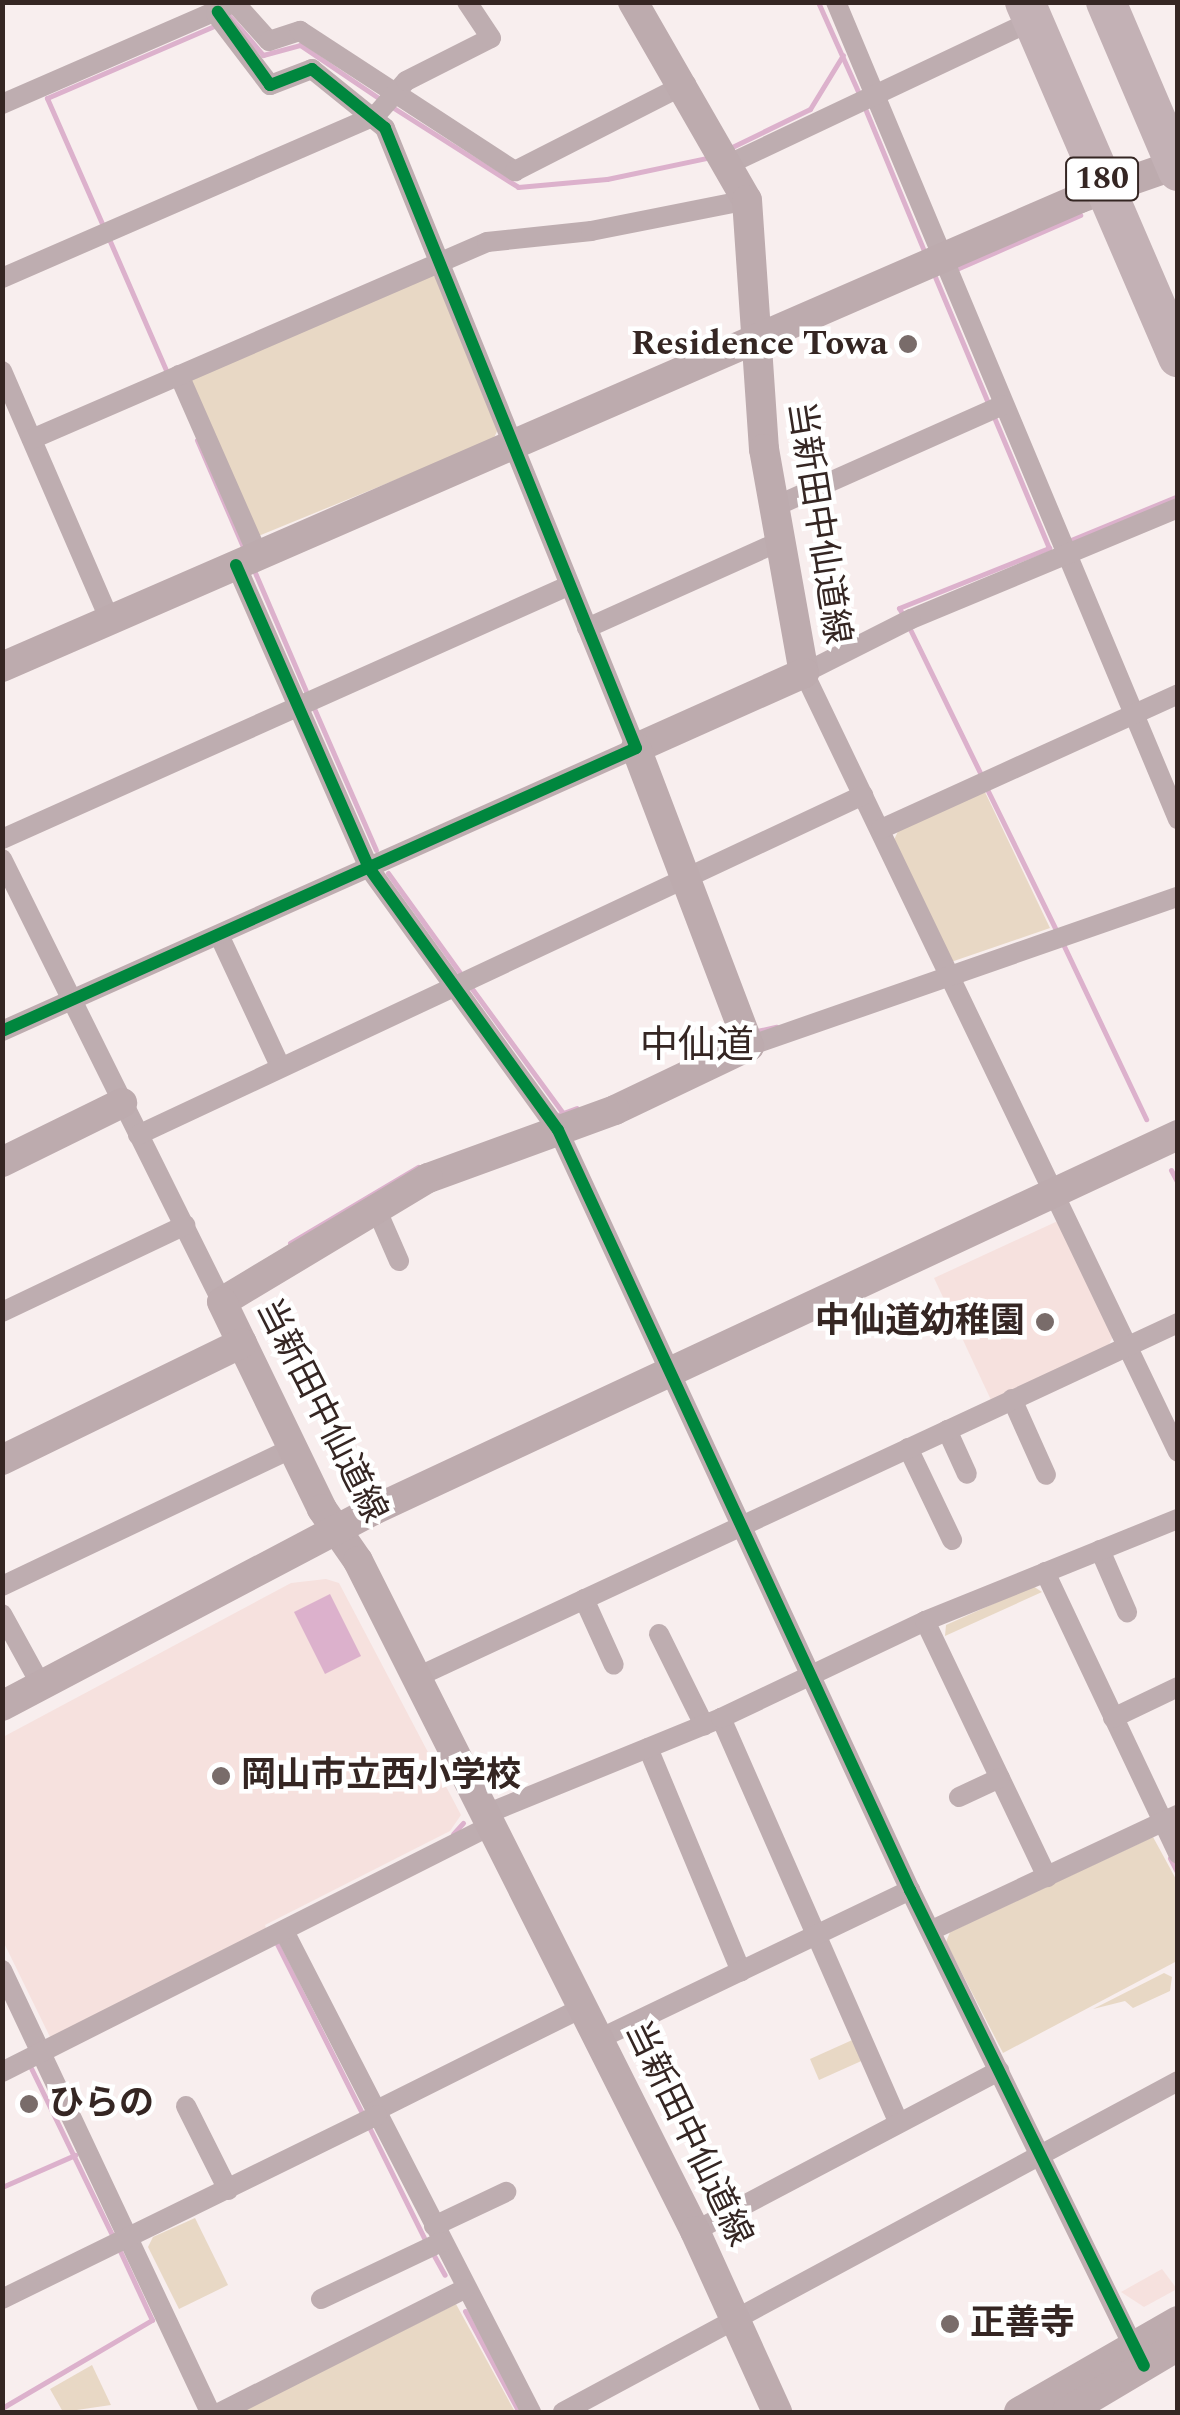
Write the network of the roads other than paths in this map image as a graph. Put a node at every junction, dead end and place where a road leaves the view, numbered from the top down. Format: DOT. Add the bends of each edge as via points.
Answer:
graph roads {
  1 [pos="467,2"];
  2 [pos="633,2"];
  3 [pos="836,2"];
  4 [pos="1106,2"];
  5 [pos="1029,11"];
  6 [pos="224,12"];
  7 [pos="679,87"];
  8 [pos="863,95"];
  9 [pos="2,104"];
  10 [pos="386,104"];
  11 [pos="725,156"];
  12 [pos="1177,167"];
  13 [pos="1107,189"];
  14 [pos="747,200"];
  15 [pos="442,260"];
  16 [pos="939,266"];
  17 [pos="2,278"];
  18 [pos="756,338"];
  19 [pos="1178,357"];
  20 [pos="2,371"];
  21 [pos="173,378"];
  22 [pos="995,408"];
  23 [pos="32,439"];
  24 [pos="516,442"];
  25 [pos="776,506"];
  26 [pos="1178,508"];
  27 [pos="781,541"];
  28 [pos="1062,548"];
  29 [pos="248,560"];
  30 [pos="570,585"];
  31 [pos="110,621"];
  32 [pos="587,628"];
  33 [pos="2,668"];
  34 [pos="804,673"];
  35 [pos="1178,694"];
  36 [pos="306,700"];
  37 [pos="1132,714"];
  38 [pos="636,748"];
  39 [pos="863,795"];
  40 [pos="1178,819"];
  41 [pos="881,829"];
  42 [pos="2,839"];
  43 [pos="2,859"];
  44 [pos="369,868"];
  45 [pos="683,877"];
  46 [pos="11,897"];
  47 [pos="1178,897"];
  48 [pos="219,935"];
  49 [pos="948,972"];
  50 [pos="460,979"];
  51 [pos="70,998"];
  52 [pos="2,1032"];
  53 [pos="746,1039"];
  54 [pos="280,1066"];
  55 [pos="122,1104"];
  56 [pos="553,1122"];
  57 [pos="1178,1134"];
  58 [pos="138,1135"];
  59 [pos="2,1162"];
  60 [pos="1055,1192"];
  61 [pos="374,1206"];
  62 [pos="185,1224"];
  63 [pos="399,1261"];
  64 [pos="222,1302"];
  65 [pos="2,1312"];
  66 [pos="1178,1323"];
  67 [pos="242,1343"];
  68 [pos="1127,1346"];
  69 [pos="672,1372"];
  70 [pos="1012,1400"];
  71 [pos="947,1430"];
  72 [pos="293,1448"];
  73 [pos="908,1448"];
  74 [pos="1178,1452"];
  75 [pos="2,1460"];
  76 [pos="967,1474"];
  77 [pos="1046,1475"];
  78 [pos="1178,1519"];
  79 [pos="742,1526"];
  80 [pos="337,1530"];
  81 [pos="952,1540"];
  82 [pos="1103,1555"];
  83 [pos="1045,1572"];
  84 [pos="2,1586"];
  85 [pos="584,1599"];
  86 [pos="1127,1612"];
  87 [pos="2,1614"];
  88 [pos="925,1621"];
  89 [pos="659,1634"];
  90 [pos="614,1664"];
  91 [pos="810,1673"];
  92 [pos="415,1678"];
  93 [pos="41,1685"];
  94 [pos="1178,1687"];
  95 [pos="2,1706"];
  96 [pos="1113,1718"];
  97 [pos="712,1722"];
  98 [pos="648,1748"];
  99 [pos="1000,1778"];
  100 [pos="960,1796"];
  101 [pos="1170,1819"];
  102 [pos="489,1820"];
  103 [pos="1178,1854"];
  104 [pos="1047,1877"];
  105 [pos="910,1890"];
  106 [pos="932,1930"];
  107 [pos="284,1931"];
  108 [pos="819,1933"];
  109 [pos="2,1970"];
  110 [pos="740,1971"];
  111 [pos="582,2008"];
  112 [pos="599,2039"];
  113 [pos="44,2053"];
  114 [pos="999,2071"];
  115 [pos="2,2072"];
  116 [pos="1178,2081"];
  117 [pos="186,2106"];
  118 [pos="371,2116"];
  119 [pos="899,2122"];
  120 [pos="1040,2157"];
  121 [pos="228,2190"];
  122 [pos="506,2192"];
  123 [pos="695,2231"];
  124 [pos="434,2241"];
  125 [pos="122,2244"];
  126 [pos="465,2288"];
  127 [pos="2,2298"];
  128 [pos="321,2299"];
  129 [pos="1178,2321"];
  130 [pos="738,2322"];
  131 [pos="1178,2346"];
  132 [pos="1138,2356"];
  133 [pos="210,2412"];
  134 [pos="221,2412"];
  135 [pos="531,2412"];
  136 [pos="563,2412"];
  137 [pos="777,2412"];
  138 [pos="1019,2412"];
  139 [pos="1067,2412"];
  1 -- 10 [label="street" via="490,38 406,81"];
  2 -- 7 [label="main road, 当新田中仙道線"];
  3 -- 8 [label="street"];
  4 -- 12 [label="highway, 180"];
  5 -- 8 [label="street"];
  5 -- 13 [label="highway, 180"];
  6 -- 9 [label="street"];
  6 -- 10 [label="street" via="269,42 300,31"];
  6 -- 10 [label="street" via="270,85 312,70"];
  7 -- 10 [label="street" via="515,171"];
  7 -- 11 [label="main road, 当新田中仙道線"];
  8 -- 11 [label="street"];
  8 -- 16 [label="street"];
  10 -- 15 [label="street"];
  10 -- 17 [label="street"];
  11 -- 14 [label="main road, 当新田中仙道線"];
  12 -- 13 [label="main road"];
  13 -- 16 [label="main road"];
  13 -- 19 [label="highway, 180"];
  14 -- 15 [label="street" via="487,242"];
  14 -- 18 [label="main road, 当新田中仙道線"];
  15 -- 21 [label="street"];
  15 -- 24 [label="street"];
  16 -- 18 [label="main road"];
  16 -- 22 [label="street"];
  18 -- 24 [label="main road"];
  18 -- 25 [label="main road, 当新田中仙道線"];
  20 -- 23 [label="street"];
  21 -- 23 [label="street"];
  21 -- 29 [label="street"];
  22 -- 25 [label="street"];
  22 -- 28 [label="street"];
  23 -- 31 [label="street"];
  24 -- 29 [label="main road"];
  24 -- 30 [label="street"];
  25 -- 27 [label="main road, 当新田中仙道線"];
  26 -- 28 [label="street"];
  27 -- 32 [label="street"];
  27 -- 34 [label="main road, 当新田中仙道線"];
  28 -- 34 [label="street"];
  28 -- 37 [label="street"];
  29 -- 31 [label="main road"];
  29 -- 36 [label="street"];
  30 -- 32 [label="street"];
  30 -- 36 [label="street"];
  31 -- 33 [label="main road"];
  32 -- 38 [label="street"];
  34 -- 38 [label="main road, 当新田中仙道線"];
  34 -- 39 [label="street"];
  35 -- 37 [label="street"];
  36 -- 42 [label="street"];
  36 -- 44 [label="street"];
  37 -- 40 [label="street"];
  37 -- 41 [label="street"];
  38 -- 44 [label="street"];
  38 -- 45 [label="main road"];
  39 -- 41 [label="street"];
  39 -- 45 [label="street"];
  41 -- 49 [label="street"];
  43 -- 46 [label="street"];
  44 -- 48 [label="street"];
  44 -- 50 [label="street"];
  45 -- 50 [label="street"];
  45 -- 53 [label="main road"];
  46 -- 51 [label="street"];
  47 -- 49 [label="street"];
  48 -- 51 [label="street"];
  48 -- 54 [label="street"];
  49 -- 53 [label="street"];
  49 -- 60 [label="street"];
  50 -- 54 [label="street"];
  50 -- 56 [label="street"];
  51 -- 52 [label="street"];
  51 -- 55 [label="street"];
  53 -- 56 [label="main road, 当新田中仙道線"];
  54 -- 58 [label="street"];
  55 -- 58 [label="street"];
  55 -- 59 [label="main road"];
  56 -- 61 [label="main road, 当新田中仙道線"];
  56 -- 69 [label="street"];
  57 -- 60 [label="main road"];
  58 -- 62 [label="street"];
  60 -- 68 [label="street"];
  60 -- 69 [label="main road"];
  61 -- 63 [label="street"];
  61 -- 64 [label="main road, 当新田中仙道線"];
  62 -- 64 [label="street"];
  62 -- 65 [label="street"];
  64 -- 67 [label="main road, 当新田中仙道線"];
  66 -- 68 [label="street"];
  67 -- 72 [label="main road, 当新田中仙道線"];
  67 -- 75 [label="main road"];
  68 -- 70 [label="street"];
  68 -- 74 [label="street"];
  69 -- 79 [label="street"];
  69 -- 80 [label="main road"];
  70 -- 71 [label="street"];
  70 -- 77 [label="street"];
  71 -- 73 [label="street"];
  71 -- 76 [label="street"];
  72 -- 80 [label="main road, 当新田中仙道線"];
  72 -- 84 [label="street"];
  73 -- 79 [label="street"];
  73 -- 81 [label="street"];
  78 -- 82 [label="street"];
  79 -- 85 [label="street"];
  79 -- 91 [label="street"];
  80 -- 92 [label="main road, 当新田中仙道線"];
  80 -- 93 [label="main road"];
  82 -- 83 [label="street"];
  82 -- 86 [label="street"];
  83 -- 88 [label="street"];
  83 -- 96 [label="street"];
  85 -- 90 [label="street"];
  85 -- 92 [label="street"];
  87 -- 93 [label="street"];
  88 -- 91 [label="street"];
  88 -- 99 [label="street"];
  89 -- 97 [label="street"];
  91 -- 97 [label="street"];
  91 -- 105 [label="street"];
  92 -- 102 [label="main road, 当新田中仙道線"];
  93 -- 95 [label="main road"];
  94 -- 96 [label="street"];
  96 -- 101 [label="street"];
  97 -- 98 [label="street"];
  97 -- 108 [label="street"];
  98 -- 102 [label="street"];
  98 -- 110 [label="street"];
  99 -- 100 [label="street"];
  99 -- 104 [label="street"];
  101 -- 103 [label="street"];
  101 -- 104 [label="street"];
  102 -- 107 [label="street"];
  102 -- 111 [label="main road, 当新田中仙道線"];
  104 -- 106 [label="street"];
  105 -- 106 [label="street"];
  105 -- 108 [label="street"];
  106 -- 114 [label="street"];
  107 -- 113 [label="street"];
  107 -- 118 [label="street"];
  108 -- 110 [label="street"];
  108 -- 119 [label="street"];
  109 -- 113 [label="street"];
  110 -- 112 [label="street"];
  111 -- 112 [label="main road, 当新田中仙道線"];
  111 -- 118 [label="street"];
  112 -- 123 [label="main road, 当新田中仙道線"];
  113 -- 115 [label="street"];
  113 -- 125 [label="street"];
  114 -- 119 [label="street"];
  114 -- 120 [label="street"];
  116 -- 120 [label="street"];
  117 -- 121 [label="street"];
  118 -- 121 [label="street"];
  118 -- 124 [label="street"];
  119 -- 123 [label="street"];
  120 -- 130 [label="street"];
  120 -- 132 [label="street"];
  121 -- 125 [label="street"];
  122 -- 124 [label="street"];
  123 -- 130 [label="main road, 当新田中仙道線"];
  124 -- 126 [label="street"];
  124 -- 128 [label="street"];
  125 -- 127 [label="street"];
  125 -- 133 [label="street"];
  126 -- 134 [label="street"];
  126 -- 135 [label="street"];
  129 -- 132 [label="main road"];
  130 -- 136 [label="street"];
  130 -- 137 [label="main road, 当新田中仙道線"];
  131 -- 132 [label="main road"];
  132 -- 138 [label="main road"];
  132 -- 139 [label="main road"];
}
